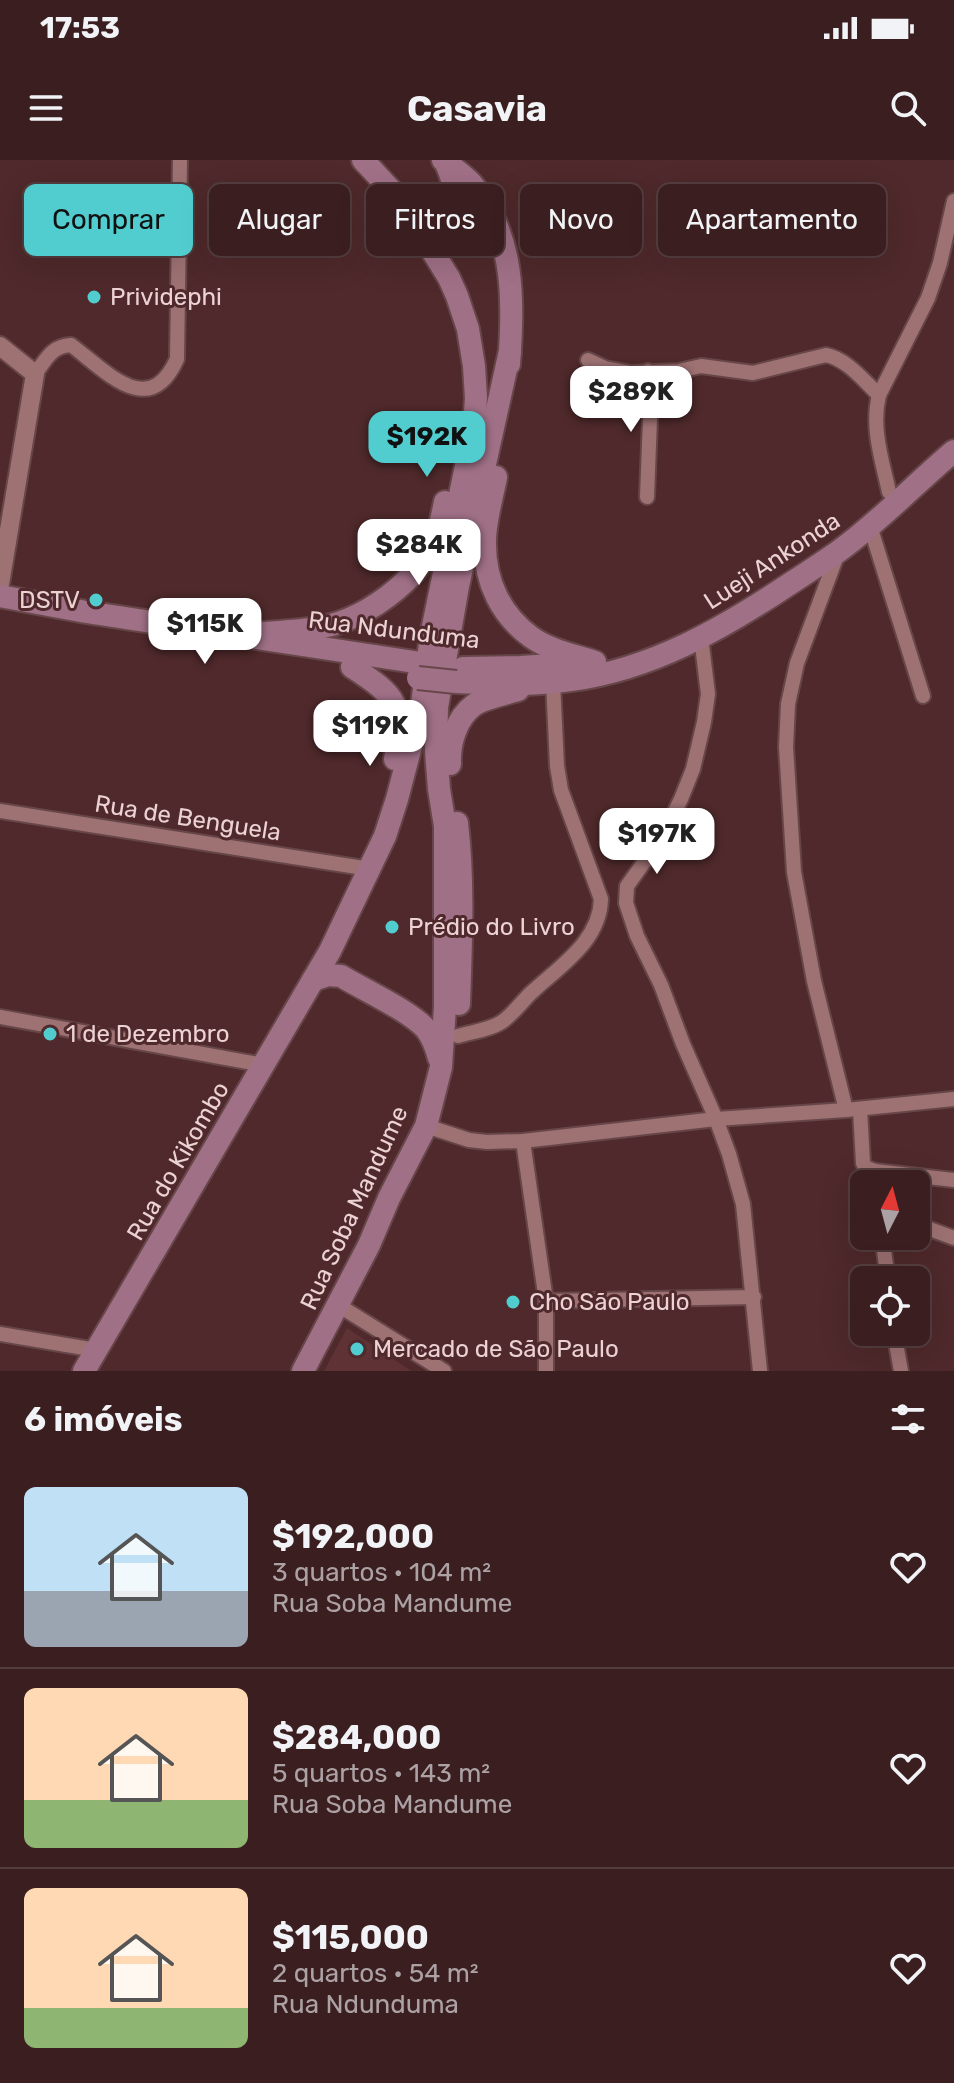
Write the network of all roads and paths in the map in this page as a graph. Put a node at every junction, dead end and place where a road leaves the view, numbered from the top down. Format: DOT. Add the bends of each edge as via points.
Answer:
graph roads {
  1 [pos="180,160"];
  2 [pos="363,160"];
  3 [pos="444,161"];
  4 [pos="385,184"];
  5 [pos="453,184"];
  6 [pos="954,201"];
  7 [pos="430,256"];
  8 [pos="435,256"];
  9 [pos="0,346"];
  10 [pos="510,351"];
  11 [pos="588,360"];
  12 [pos="648,371"];
  13 [pos="35,374"];
  14 [pos="879,395"];
  15 [pos="954,434"];
  16 [pos="954,451"];
  17 [pos="889,492"];
  18 [pos="647,497"];
  19 [pos="870,526"];
  20 [pos="839,551"];
  21 [pos="0,584"];
  22 [pos="0,596"];
  23 [pos="0,608"];
  24 [pos="243,634"];
  25 [pos="701,637"];
  26 [pos="352,667"];
  27 [pos="596,669"];
  28 [pos="420,670"];
  29 [pos="457,675"];
  30 [pos="546,682"];
  31 [pos="923,696"];
  32 [pos="0,811"];
  33 [pos="370,869"];
  34 [pos="626,896"];
  35 [pos="601,899"];
  36 [pos="334,944"];
  37 [pos="313,980"];
  38 [pos="452,1001"];
  39 [pos="0,1017"];
  40 [pos="458,1036"];
  41 [pos="264,1065"];
  42 [pos="441,1067"];
  43 [pos="954,1099"];
  44 [pos="432,1100"];
  45 [pos="853,1110"];
  46 [pos="716,1119"];
  47 [pos="426,1126"];
  48 [pos="523,1141"];
  49 [pos="868,1170"];
  50 [pos="930,1179"];
  51 [pos="954,1180"];
  52 [pos="930,1229"];
  53 [pos="954,1238"];
  54 [pos="754,1297"];
  55 [pos="546,1301"];
  56 [pos="338,1305"];
  57 [pos="0,1334"];
  58 [pos="897,1346"];
  59 [pos="96,1350"];
  60 [pos="84,1371"];
  61 [pos="303,1371"];
  62 [pos="444,1371"];
  63 [pos="546,1371"];
  64 [pos="760,1371"];
  65 [pos="901,1371"];
  1 -- 13 [label="street" via="177,359 165,379 144,390 130,388 71,345 59,346"];
  2 -- 4 [label="main road"];
  3 -- 5 [label="main road"];
  3 -- 10 [label="main road" via="480,195 508,255"];
  6 -- 14 [label="street" via="928,298"];
  7 -- 24 [label="main road" via="452,309 462,394 455,462 437,534 415,572 367,612 314,629"];
  8 -- 33 [label="main road, Rua do Kikombo" via="468,329 474,427 422,704 397,799"];
  9 -- 13 [label="street"];
  10 -- 27 [label="main road" via="506,426 485,544 492,592 531,637"];
  10 -- 38 [label="main road, Rua Soba Mandume" via="437,707"];
  11 -- 12 [label="street" via="618,371"];
  12 -- 14 [label="street" via="701,366 753,373 826,355 847,365"];
  12 -- 18 [label="street"];
  13 -- 21 [label="street"];
  14 -- 17 [label="street" via="877,437"];
  15 -- 17 [label="main road, Rua Ndunduma"];
  16 -- 19 [label="main road, Lueji Ankonda"];
  17 -- 27 [label="main road, Rua Ndunduma" via="794,568 708,619"];
  19 -- 20 [label="main road, Lueji Ankonda"];
  19 -- 31 [label="street"];
  20 -- 25 [label="main road, Lueji Ankonda"];
  20 -- 45 [label="street" via="797,663 786,747 794,872 814,981"];
  22 -- 24 [label="main road, Rua Ndunduma"];
  23 -- 26 [label="main road, Rua Ndunduma"];
  24 -- 28 [label="main road, Rua Ndunduma"];
  25 -- 27 [label="main road, Lueji Ankonda" via="649,662"];
  25 -- 34 [label="street" via="708,694 693,769 663,836 627,886"];
  26 -- 28 [label="main road, Rua Ndunduma"];
  26 -- 33 [label="main road" via="389,693 399,720"];
  27 -- 29 [label="main road, Rua Ndunduma" via="521,667"];
  27 -- 30 [label="main road, Rua Ndunduma"];
  28 -- 29 [label="main road, Rua Ndunduma, bridge"];
  29 -- 30 [label="main road, Rua Ndunduma"];
  30 -- 35 [label="street" via="561,790"];
  30 -- 38 [label="main road" via="474,705 452,737 463,909"];
  32 -- 33 [label="street, Rua de Benguela"];
  33 -- 36 [label="main road, Rua do Kikombo"];
  34 -- 35 [label="street"];
  34 -- 46 [label="street" via="637,936"];
  35 -- 40 [label="street" via="601,914 567,963 500,1023"];
  36 -- 37 [label="main road, Rua do Kikombo"];
  36 -- 38 [label="main road" via="334,960 345,972 422,1015"];
  37 -- 41 [label="main road, Rua do Kikombo"];
  37 -- 42 [label="main road" via="341,976 416,1020 436,1045"];
  38 -- 40 [label="main road"];
  38 -- 42 [label="main road, Rua Soba Mandume"];
  39 -- 41 [label="street"];
  40 -- 44 [label="main road" via="448,1077"];
  41 -- 59 [label="main road, Rua do Kikombo"];
  42 -- 44 [label="main road, Rua Soba Mandume"];
  43 -- 45 [label="street"];
  44 -- 47 [label="main road, Rua Soba Mandume"];
  45 -- 46 [label="street"];
  45 -- 49 [label="street"];
  46 -- 48 [label="street"];
  46 -- 54 [label="street" via="743,1204"];
  47 -- 48 [label="street" via="469,1140"];
  47 -- 56 [label="main road, Rua Soba Mandume"];
  48 -- 55 [label="street"];
  50 -- 51 [label="street"];
  52 -- 53 [label="street"];
  54 -- 55 [label="street"];
  54 -- 64 [label="street"];
  55 -- 63 [label="street"];
  56 -- 61 [label="main road, Rua Soba Mandume"];
  56 -- 62 [label="street"];
  57 -- 59 [label="street"];
  58 -- 65 [label="street"];
  59 -- 60 [label="main road, Rua do Kikombo"];
}
